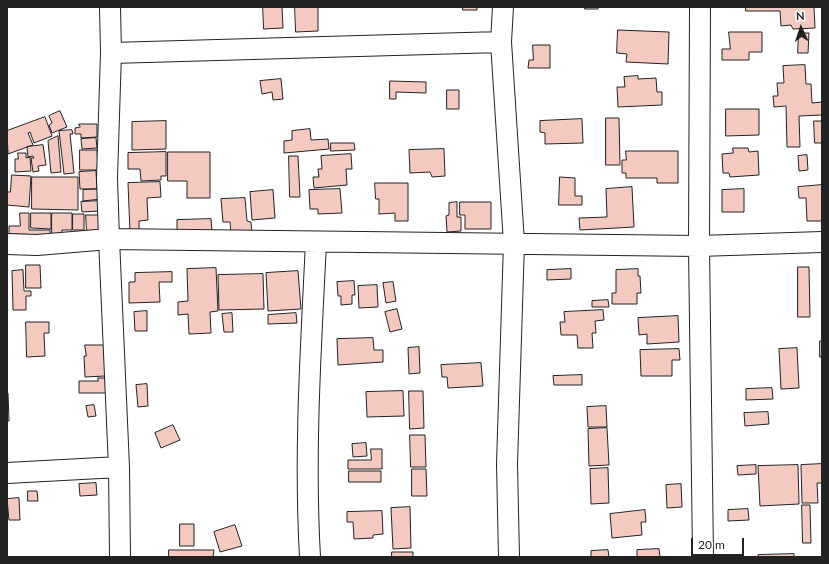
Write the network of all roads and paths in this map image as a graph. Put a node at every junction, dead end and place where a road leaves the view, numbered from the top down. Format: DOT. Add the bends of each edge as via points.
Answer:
graph roads {
  1 [pos="110,7"];
  2 [pos="503,7"];
  3 [pos="700,7"];
  4 [pos="501,42"];
  5 [pos="111,53"];
  6 [pos="109,239"];
  7 [pos="316,242"];
  8 [pos="822,242"];
  9 [pos="514,243"];
  10 [pos="7,244"];
  11 [pos="699,246"];
  12 [pos="119,467"];
  13 [pos="7,473"];
  14 [pos="120,557"];
  15 [pos="310,557"];
  16 [pos="509,557"];
  17 [pos="703,557"];
  1 -- 5 [label="street"];
  2 -- 4 [label="street"];
  3 -- 11 [label="street"];
  4 -- 5 [label="street"];
  4 -- 9 [label="street"];
  5 -- 6 [label="street" via="107,178"];
  6 -- 7 [label="street"];
  6 -- 10 [label="street" via="37,245"];
  6 -- 12 [label="street"];
  7 -- 9 [label="street"];
  7 -- 15 [label="street" via="308,480"];
  8 -- 11 [label="street"];
  9 -- 11 [label="street"];
  9 -- 16 [label="street" via="507,464"];
  11 -- 17 [label="street"];
  12 -- 13 [label="street"];
  12 -- 14 [label="street"];
}
